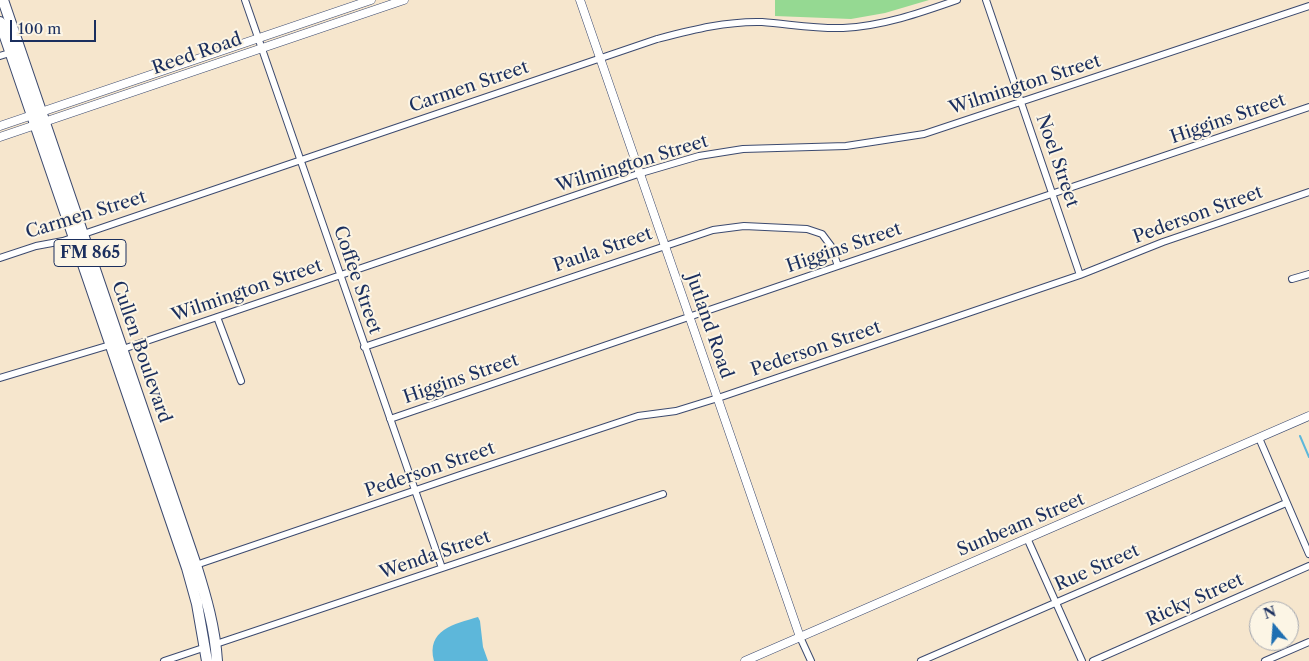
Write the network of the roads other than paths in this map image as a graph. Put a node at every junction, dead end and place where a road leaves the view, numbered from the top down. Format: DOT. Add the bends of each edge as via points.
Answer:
graph roads {
  1 [pos="3,0"];
  2 [pos="245,0"];
  3 [pos="372,0"];
  4 [pos="404,0"];
  5 [pos="580,0"];
  6 [pos="958,0"];
  7 [pos="986,0"];
  8 [pos="1309,6"];
  9 [pos="376,10"];
  10 [pos="0,22"];
  11 [pos="258,38"];
  12 [pos="261,48"];
  13 [pos="15,51"];
  14 [pos="0,56"];
  15 [pos="601,58"];
  16 [pos="129,83"];
  17 [pos="132,92"];
  18 [pos="1021,103"];
  19 [pos="1309,107"];
  20 [pos="38,119"];
  21 [pos="0,126"];
  22 [pos="0,137"];
  23 [pos="300,160"];
  24 [pos="641,173"];
  25 [pos="1309,192"];
  26 [pos="1052,194"];
  27 [pos="79,236"];
  28 [pos="666,245"];
  29 [pos="0,258"];
  30 [pos="838,266"];
  31 [pos="1309,274"];
  32 [pos="340,275"];
  33 [pos="1080,275"];
  34 [pos="1292,279"];
  35 [pos="691,317"];
  36 [pos="218,318"];
  37 [pos="110,345"];
  38 [pos="364,347"];
  39 [pos="123,349"];
  40 [pos="0,378"];
  41 [pos="241,381"];
  42 [pos="718,398"];
  43 [pos="1309,416"];
  44 [pos="390,419"];
  45 [pos="145,430"];
  46 [pos="1259,438"];
  47 [pos="415,491"];
  48 [pos="172,494"];
  49 [pos="663,494"];
  50 [pos="165,502"];
  51 [pos="1286,503"];
  52 [pos="1027,538"];
  53 [pos="1309,554"];
  54 [pos="192,566"];
  55 [pos="1309,566"];
  56 [pos="442,568"];
  57 [pos="1057,603"];
  58 [pos="800,637"];
  59 [pos="1309,642"];
  60 [pos="211,646"];
  61 [pos="164,661"];
  62 [pos="207,661"];
  63 [pos="218,661"];
  64 [pos="745,661"];
  65 [pos="811,661"];
  66 [pos="921,661"];
  67 [pos="1082,661"];
  68 [pos="1093,661"];
  69 [pos="1266,661"];
  1 -- 13 [label="main road, Cullen Boulevard / FM 865"];
  2 -- 11 [label="street, Coffee Street"];
  3 -- 9 [label="street"];
  3 -- 11 [label="street, Reed Road"];
  4 -- 9 [label="street, Reed Road"];
  5 -- 15 [label="street, Jutland Road"];
  6 -- 15 [label="street, Carmen Street" via="890,21 850,27 761,22 702,27"];
  7 -- 18 [label="street, Noel Street"];
  8 -- 18 [label="street, Wilmington Street"];
  9 -- 12 [label="street, Reed Road"];
  10 -- 13 [label="main road, Cullen Boulevard / FM 865"];
  11 -- 12 [label="street, Coffee Street"];
  11 -- 16 [label="street, Reed Road"];
  12 -- 17 [label="street, Reed Road"];
  12 -- 23 [label="street, Coffee Street"];
  13 -- 14 [label="street"];
  13 -- 20 [label="main road, Cullen Boulevard / FM 865"];
  15 -- 23 [label="street, Carmen Street"];
  15 -- 24 [label="street, Jutland Road"];
  16 -- 17 [label="street"];
  16 -- 20 [label="street, Reed Road"];
  17 -- 20 [label="street, Reed Road"];
  18 -- 24 [label="street, Wilmington Street" via="924,134 846,146 743,149 699,156"];
  18 -- 26 [label="street, Noel Street"];
  19 -- 26 [label="street, Higgins Street"];
  20 -- 21 [label="street, Reed Road"];
  20 -- 22 [label="street, Reed Road"];
  20 -- 27 [label="main road, Cullen Boulevard / FM 865"];
  23 -- 27 [label="street, Carmen Street"];
  23 -- 32 [label="street, Coffee Street"];
  24 -- 28 [label="street, Jutland Road"];
  24 -- 32 [label="street, Wilmington Street"];
  25 -- 33 [label="street, Pederson Street" via="1163,242"];
  26 -- 30 [label="street, Higgins Street"];
  26 -- 33 [label="street, Noel Street"];
  27 -- 29 [label="street, Carmen Street"];
  27 -- 37 [label="main road, Cullen Boulevard / FM 865"];
  27 -- 39 [label="main road, Cullen Boulevard / FM 865"];
  28 -- 30 [label="street, Paula Street" via="714,230 744,226 808,229 822,234 831,246"];
  28 -- 35 [label="street, Jutland Road"];
  28 -- 38 [label="street, Paula Street"];
  30 -- 35 [label="street, Higgins Street"];
  31 -- 34 [label="street"];
  32 -- 36 [label="street, Wilmington Street"];
  32 -- 38 [label="street, Coffee Street"];
  33 -- 42 [label="street, Pederson Street"];
  35 -- 42 [label="street, Jutland Road"];
  35 -- 44 [label="street, Higgins Street"];
  36 -- 39 [label="street, Wilmington Street"];
  36 -- 41 [label="street"];
  37 -- 39 [label="street"];
  37 -- 40 [label="street"];
  37 -- 45 [label="main road, Cullen Boulevard / FM 865"];
  38 -- 44 [label="street, Coffee Street"];
  39 -- 45 [label="main road, Cullen Boulevard / FM 865"];
  42 -- 47 [label="street, Pederson Street" via="676,411 638,416"];
  42 -- 58 [label="street, Jutland Road"];
  43 -- 46 [label="street, Sunbeam Street"];
  44 -- 47 [label="street, Coffee Street"];
  45 -- 48 [label="main road, Cullen Boulevard / FM 865"];
  45 -- 50 [label="main road, Cullen Boulevard / FM 865"];
  46 -- 51 [label="street"];
  46 -- 52 [label="street, Sunbeam Street"];
  47 -- 54 [label="street, Pederson Street"];
  47 -- 56 [label="street, Coffee Street"];
  48 -- 50 [label="main road"];
  48 -- 54 [label="main road, Cullen Boulevard / FM 865"];
  49 -- 56 [label="street, Wenda Street"];
  50 -- 54 [label="main road, Cullen Boulevard / FM 865"];
  51 -- 53 [label="street"];
  51 -- 57 [label="street, Rue Street"];
  52 -- 57 [label="street"];
  52 -- 58 [label="street, Sunbeam Street"];
  54 -- 60 [label="main road, Cullen Boulevard / FM 865" via="209,609"];
  55 -- 68 [label="street, Ricky Street"];
  56 -- 60 [label="street, Wenda Street"];
  57 -- 66 [label="street, Rue Street"];
  57 -- 67 [label="street"];
  58 -- 64 [label="street, Sunbeam Street"];
  58 -- 65 [label="street, Jutland Road"];
  59 -- 69 [label="street"];
  60 -- 61 [label="street, Wenda Street"];
  60 -- 62 [label="main road, Cullen Boulevard / FM 865"];
  60 -- 63 [label="main road, Cullen Boulevard / FM 865"];
}
